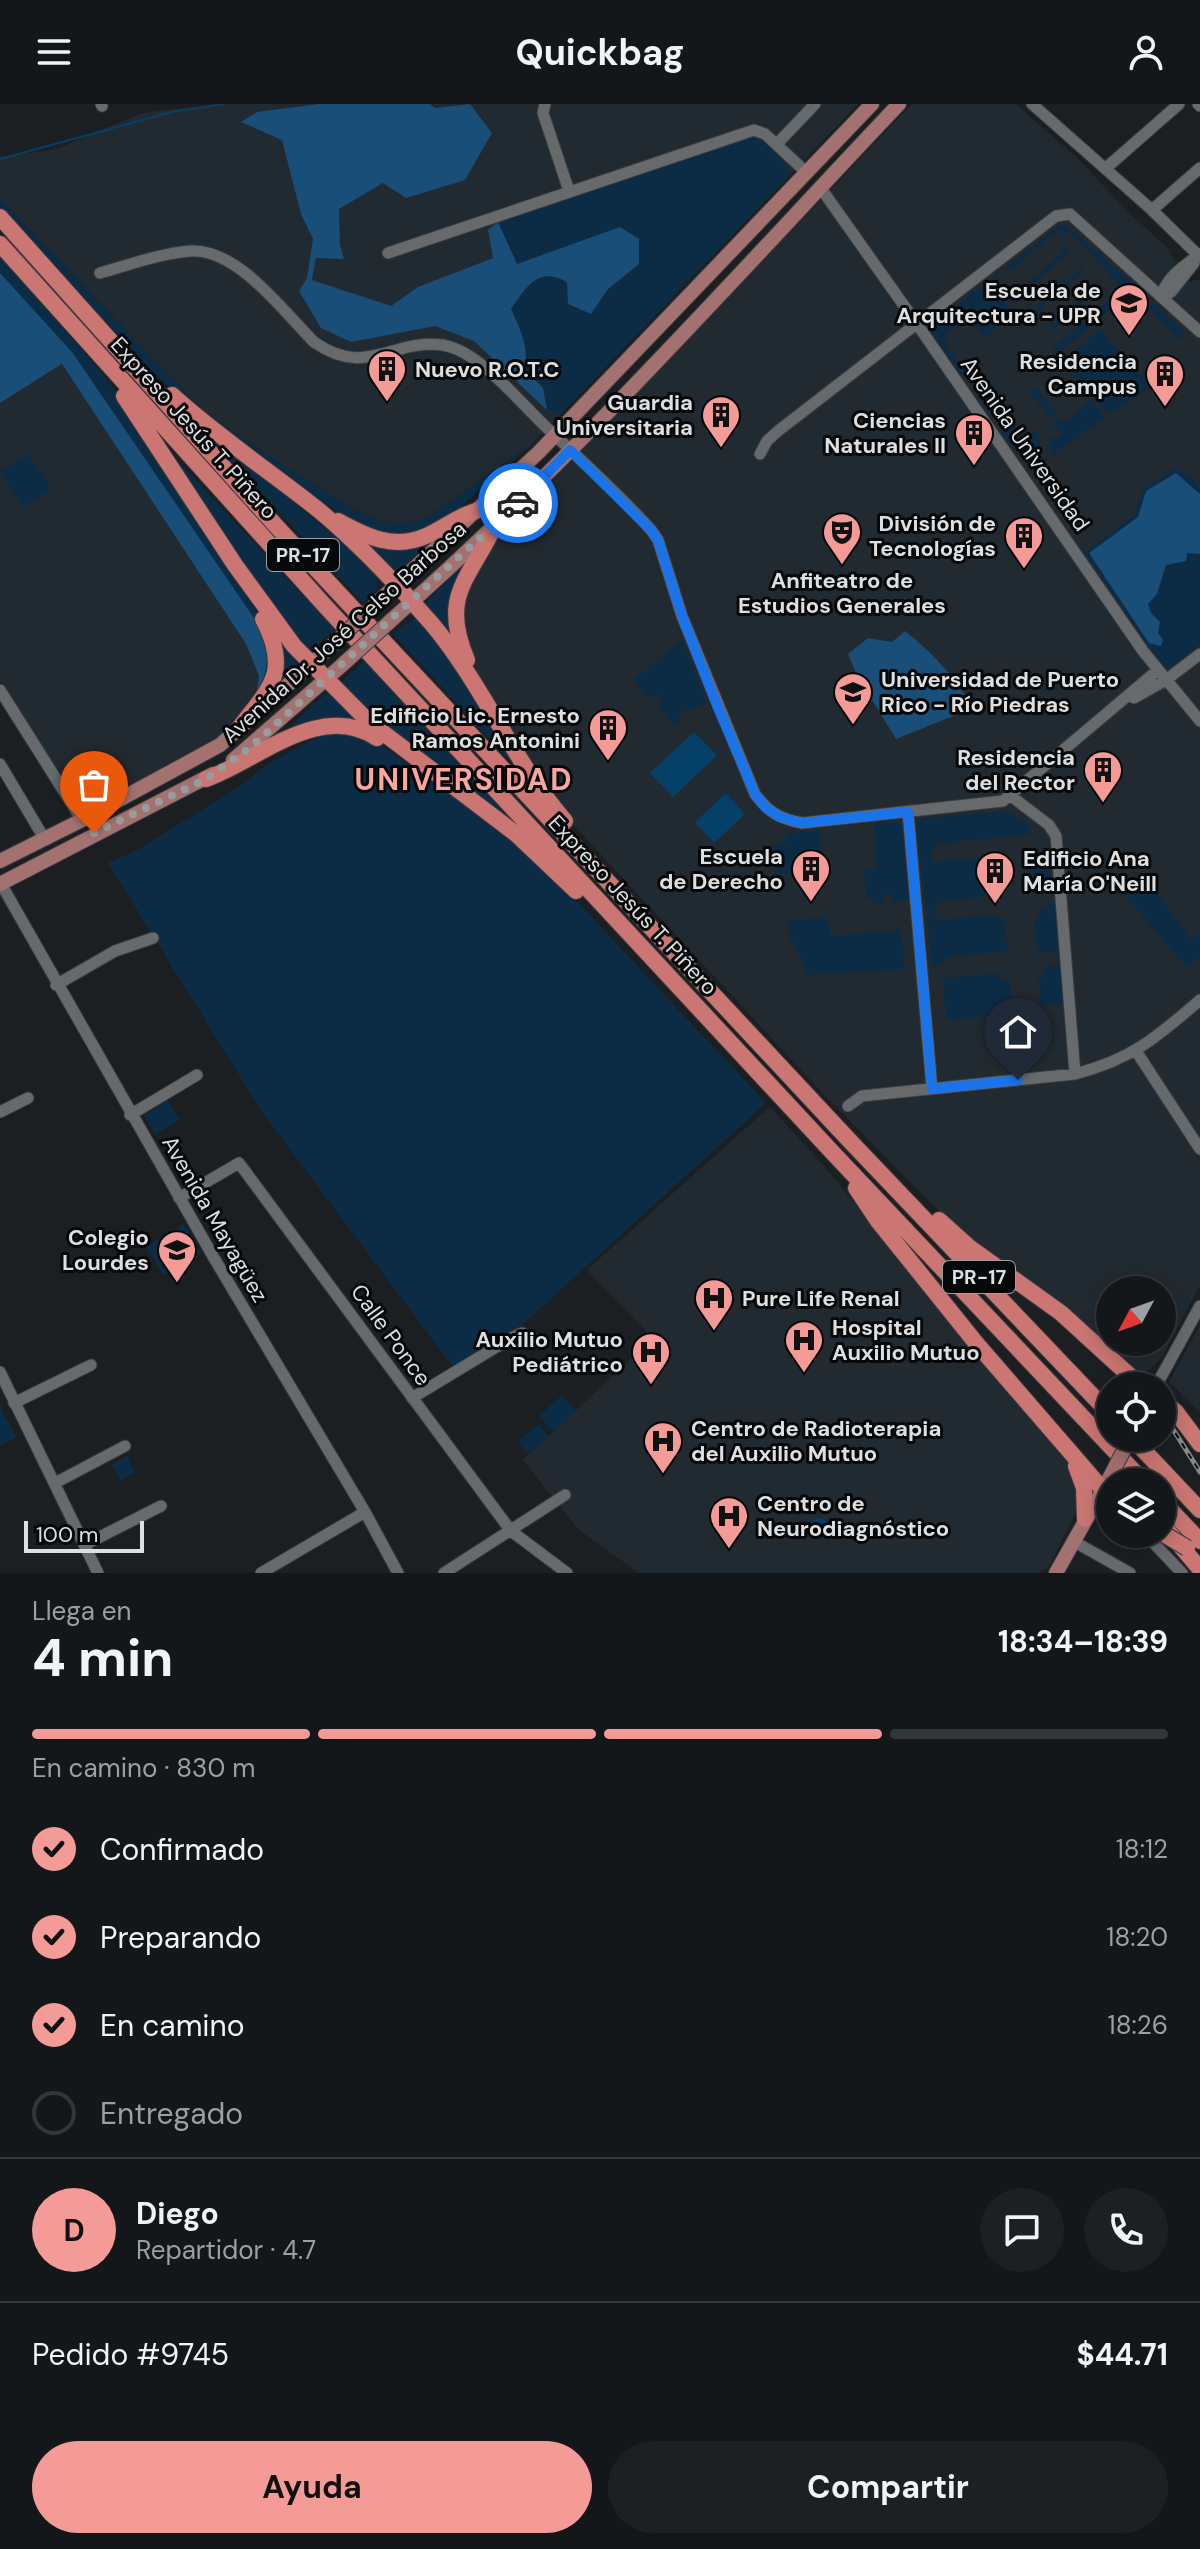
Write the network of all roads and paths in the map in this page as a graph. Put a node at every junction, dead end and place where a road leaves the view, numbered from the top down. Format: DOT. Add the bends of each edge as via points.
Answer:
graph roads {
  1 [pos="545,104"];
  2 [pos="815,104"];
  3 [pos="872,104"];
  4 [pos="899,104"];
  5 [pos="1032,104"];
  6 [pos="1179,104"];
  7 [pos="777,144"];
  8 [pos="1106,168"];
  9 [pos="1200,168"];
  10 [pos="806,172"];
  11 [pos="820,187"];
  12 [pos="569,191"];
  13 [pos="1152,210"];
  14 [pos="0,217"];
  15 [pos="0,244"];
  16 [pos="388,253"];
  17 [pos="1200,255"];
  18 [pos="100,273"];
  19 [pos="689,295"];
  20 [pos="1161,297"];
  21 [pos="704,309"];
  22 [pos="917,324"];
  23 [pos="1200,332"];
  24 [pos="112,341"];
  25 [pos="96,353"];
  26 [pos="555,435"];
  27 [pos="570,450"];
  28 [pos="760,454"];
  29 [pos="318,510"];
  30 [pos="476,511"];
  31 [pos="494,527"];
  32 [pos="235,565"];
  33 [pos="396,585"];
  34 [pos="412,602"];
  35 [pos="1200,654"];
  36 [pos="311,664"];
  37 [pos="1162,675"];
  38 [pos="326,680"];
  39 [pos="0,690"];
  40 [pos="479,691"];
  41 [pos="1200,721"];
  42 [pos="237,731"];
  43 [pos="410,755"];
  44 [pos="0,764"];
  45 [pos="206,779"];
  46 [pos="1011,796"];
  47 [pos="908,812"];
  48 [pos="82,820"];
  49 [pos="44,838"];
  50 [pos="0,861"];
  51 [pos="0,883"];
  52 [pos="612,887"];
  53 [pos="619,923"];
  54 [pos="153,938"];
  55 [pos="56,985"];
  56 [pos="1200,1000"];
  57 [pos="1136,1051"];
  58 [pos="1075,1074"];
  59 [pos="197,1075"];
  60 [pos="932,1089"];
  61 [pos="28,1098"];
  62 [pos="848,1106"];
  63 [pos="0,1112"];
  64 [pos="130,1115"];
  65 [pos="849,1140"];
  66 [pos="1200,1149"];
  67 [pos="833,1153"];
  68 [pos="179,1198"];
  69 [pos="1200,1306"];
  70 [pos="535,1339"];
  71 [pos="91,1365"];
  72 [pos="1126,1372"];
  73 [pos="1164,1372"];
  74 [pos="1,1378"];
  75 [pos="412,1398"];
  76 [pos="1096,1399"];
  77 [pos="14,1403"];
  78 [pos="1071,1405"];
  79 [pos="1176,1412"];
  80 [pos="1200,1444"];
  81 [pos="125,1446"];
  82 [pos="1067,1451"];
  83 [pos="1144,1452"];
  84 [pos="1117,1468"];
  85 [pos="1131,1468"];
  86 [pos="1096,1477"];
  87 [pos="55,1483"];
  88 [pos="565,1495"];
  89 [pos="1096,1504"];
  90 [pos="161,1506"];
  91 [pos="1200,1510"];
  92 [pos="365,1512"];
  93 [pos="1085,1519"];
  94 [pos="1176,1520"];
  95 [pos="511,1531"];
  96 [pos="1073,1541"];
  97 [pos="1176,1541"];
  98 [pos="1194,1544"];
  99 [pos="84,1545"];
  100 [pos="1158,1548"];
  101 [pos="1200,1561"];
  102 [pos="1200,1569"];
  103 [pos="98,1573"];
  104 [pos="261,1573"];
  105 [pos="398,1573"];
  106 [pos="444,1573"];
  107 [pos="567,1573"];
  108 [pos="1056,1573"];
  109 [pos="1130,1573"];
  110 [pos="1182,1573"];
  1 -- 12 [label="street" via="543,113"];
  2 -- 7 [label="street"];
  3 -- 10 [label="main road, Avenida Dr. José Celso Barbosa"];
  4 -- 11 [label="main road, Avenida Dr. José Celso Barbosa"];
  5 -- 8 [label="street"];
  6 -- 8 [label="street"];
  7 -- 10 [label="street"];
  7 -- 12 [label="street" via="754,130"];
  8 -- 13 [label="street"];
  9 -- 13 [label="street"];
  10 -- 19 [label="main road, Avenida Dr. José Celso Barbosa"];
  11 -- 21 [label="main road, Avenida Dr. José Celso Barbosa"];
  11 -- 22 [label="street, Avenida Universidad"];
  12 -- 16 [label="street"];
  13 -- 17 [label="street"];
  14 -- 24 [label="highway, Expreso Jesús T. Piñero / PR-17"];
  15 -- 25 [label="highway, Expreso Jesús T. Piñero / PR-17"];
  17 -- 20 [label="street" via="1178,285"];
  18 -- 26 [label="street" via="194,251 218,255 239,267 327,351 364,359 416,346 458,350"];
  19 -- 21 [label="main road"];
  19 -- 26 [label="main road, Avenida Dr. José Celso Barbosa"];
  20 -- 22 [label="street" via="1070,214 1056,216"];
  20 -- 23 [label="street"];
  21 -- 27 [label="main road, Avenida Dr. José Celso Barbosa"];
  22 -- 28 [label="street" via="779,429"];
  22 -- 37 [label="street, Avenida Universidad"];
  24 -- 29 [label="highway" via="203,423"];
  24 -- 52 [label="highway, Expreso Jesús T. Piñero / PR-17"];
  25 -- 32 [label="highway"];
  25 -- 53 [label="highway, Expreso Jesús T. Piñero / PR-17"];
  26 -- 27 [label="street"];
  26 -- 30 [label="main road, Avenida Dr. José Celso Barbosa"];
  27 -- 31 [label="main road, Avenida Dr. José Celso Barbosa"];
  27 -- 47 [label="street" via="658,540 716,703 766,808 802,823"];
  29 -- 30 [label="highway" via="370,538 390,542 408,542"];
  29 -- 33 [label="highway"];
  30 -- 33 [label="main road, Avenida Dr. José Celso Barbosa"];
  31 -- 34 [label="main road, Avenida Dr. José Celso Barbosa"];
  31 -- 40 [label="highway" via="469,568 457,601 457,632"];
  32 -- 36 [label="highway"];
  32 -- 42 [label="highway" via="271,632 277,665 269,689"];
  33 -- 34 [label="highway"];
  33 -- 36 [label="main road, Avenida Dr. José Celso Barbosa, bridge"];
  34 -- 38 [label="main road, Avenida Dr. José Celso Barbosa, bridge"];
  34 -- 40 [label="highway"];
  35 -- 37 [label="street"];
  36 -- 38 [label="highway"];
  36 -- 42 [label="main road, Avenida Dr. José Celso Barbosa"];
  37 -- 41 [label="street, Avenida Universidad"];
  37 -- 46 [label="street"];
  38 -- 43 [label="highway"];
  38 -- 45 [label="main road, Avenida Dr. José Celso Barbosa"];
  39 -- 48 [label="street"];
  40 -- 52 [label="highway" via="539,788"];
  42 -- 48 [label="main road, Avenida Dr. José Celso Barbosa" via="204,755"];
  43 -- 45 [label="highway" via="361,729 323,726"];
  43 -- 53 [label="highway" via="516,834 580,895"];
  44 -- 49 [label="street"];
  45 -- 51 [label="main road, Avenida Dr. José Celso Barbosa"];
  46 -- 47 [label="street" via="995,803"];
  46 -- 58 [label="street" via="1056,836"];
  47 -- 60 [label="street"];
  48 -- 49 [label="main road, Avenida Dr. José Celso Barbosa"];
  49 -- 50 [label="main road, Avenida Dr. José Celso Barbosa"];
  51 -- 55 [label="street, Avenida Mayagüez"];
  52 -- 65 [label="highway, Expreso Jesús T. Piñero / PR-17"];
  53 -- 67 [label="highway, Expreso Jesús T. Piñero / PR-17"];
  54 -- 55 [label="street" via="115,951"];
  55 -- 64 [label="street, Avenida Mayagüez"];
  56 -- 57 [label="street"];
  57 -- 58 [label="street"];
  57 -- 66 [label="street"];
  58 -- 60 [label="street"];
  59 -- 64 [label="street"];
  60 -- 62 [label="street" via="862,1096"];
  61 -- 63 [label="street"];
  64 -- 68 [label="street, Avenida Mayagüez"];
  65 -- 72 [label="highway" via="895,1175 969,1247 1061,1313"];
  65 -- 76 [label="highway, Expreso Jesús T. Piñero / PR-17"];
  67 -- 78 [label="highway, Expreso Jesús T. Piñero / PR-17"];
  67 -- 82 [label="highway" via="878,1221"];
  68 -- 75 [label="street, Calle Ponce" via="239,1163"];
  68 -- 92 [label="street, Avenida Mayagüez"];
  69 -- 73 [label="street"];
  70 -- 75 [label="street" via="522,1333 511,1338"];
  71 -- 77 [label="street"];
  74 -- 77 [label="street"];
  75 -- 95 [label="street, Calle Ponce"];
  77 -- 87 [label="street"];
  78 -- 84 [label="highway"];
  78 -- 85 [label="highway, Expreso Jesús T. Piñero / PR-17"];
  79 -- 80 [label="highway"];
  81 -- 87 [label="street"];
  82 -- 86 [label="highway"];
  82 -- 93 [label="highway" via="1080,1475"];
  83 -- 91 [label="highway"];
  87 -- 99 [label="street"];
  88 -- 95 [label="street"];
  89 -- 93 [label="main road"];
  90 -- 99 [label="street"];
  92 -- 104 [label="street"];
  92 -- 105 [label="street, Avenida Mayagüez"];
  93 -- 96 [label="main road"];
  94 -- 98 [label="highway"];
  95 -- 106 [label="street"];
  95 -- 107 [label="street, Calle Ponce"];
  96 -- 108 [label="main road"];
  96 -- 109 [label="street"];
  97 -- 102 [label="highway"];
  98 -- 101 [label="highway"];
  99 -- 103 [label="street"];
  100 -- 110 [label="street"];
}
